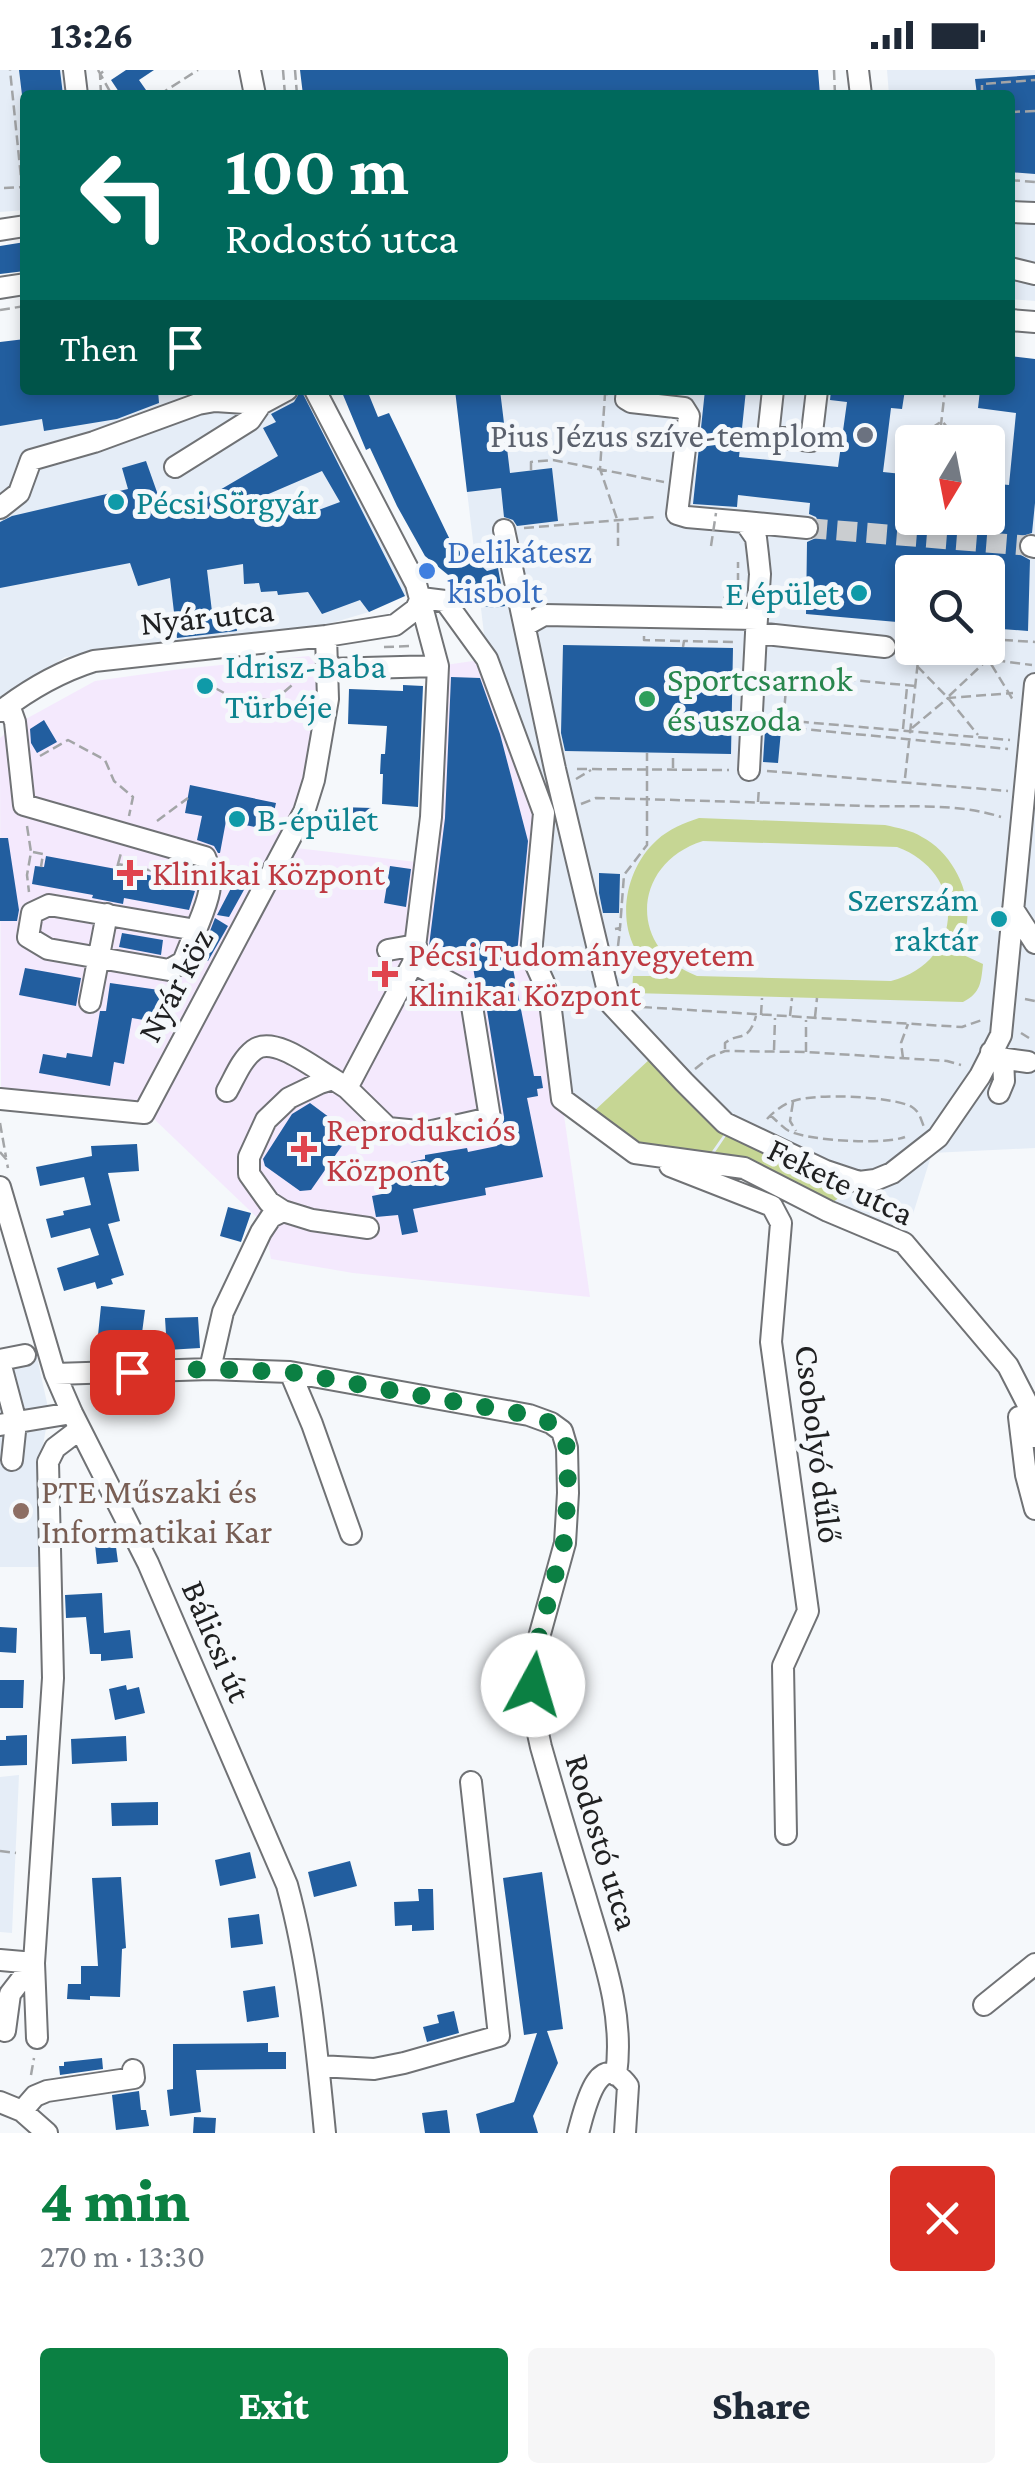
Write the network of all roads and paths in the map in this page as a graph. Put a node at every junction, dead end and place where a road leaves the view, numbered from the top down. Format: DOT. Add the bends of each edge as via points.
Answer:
graph roads {
  1 [pos="10,70"];
  2 [pos="105,70"];
  3 [pos="198,70"];
  4 [pos="99,72"];
  5 [pos="1035,80"];
  6 [pos="167,90"];
  7 [pos="982,90"];
  8 [pos="17,142"];
  9 [pos="20,142"];
  10 [pos="20,169"];
  11 [pos="20,187"];
  12 [pos="4,188"];
  13 [pos="279,395"];
  14 [pos="319,395"];
  15 [pos="626,395"];
  16 [pos="772,395"];
  17 [pos="816,395"];
  18 [pos="945,395"];
  19 [pos="262,404"];
  20 [pos="604,407"];
  21 [pos="942,421"];
  22 [pos="936,425"];
  23 [pos="941,425"];
  24 [pos="945,425"];
  25 [pos="175,467"];
  26 [pos="600,469"];
  27 [pos="531,470"];
  28 [pos="679,486"];
  29 [pos="0,508"];
  30 [pos="716,512"];
  31 [pos="677,514"];
  32 [pos="618,522"];
  33 [pos="745,522"];
  34 [pos="504,530"];
  35 [pos="618,546"];
  36 [pos="711,546"];
  37 [pos="760,574"];
  38 [pos="421,598"];
  39 [pos="719,619"];
  40 [pos="526,625"];
  41 [pos="753,632"];
  42 [pos="326,636"];
  43 [pos="644,640"];
  44 [pos="1005,640"];
  45 [pos="1035,642"];
  46 [pos="412,646"];
  47 [pos="885,646"];
  48 [pos="378,647"];
  49 [pos="895,647"];
  50 [pos="1005,661"];
  51 [pos="982,665"];
  52 [pos="992,665"];
  53 [pos="1035,665"];
  54 [pos="438,666"];
  55 [pos="917,666"];
  56 [pos="322,667"];
  57 [pos="1035,684"];
  58 [pos="907,686"];
  59 [pos="915,686"];
  60 [pos="215,688"];
  61 [pos="1008,693"];
  62 [pos="948,698"];
  63 [pos="4,708"];
  64 [pos="753,718"];
  65 [pos="784,720"];
  66 [pos="827,723"];
  67 [pos="783,728"];
  68 [pos="903,729"];
  69 [pos="910,730"];
  70 [pos="826,732"];
  71 [pos="782,735"];
  72 [pos="967,735"];
  73 [pos="978,736"];
  74 [pos="1030,739"];
  75 [pos="910,740"];
  76 [pos="966,745"];
  77 [pos="647,753"];
  78 [pos="674,753"];
  79 [pos="19,756"];
  80 [pos="782,763"];
  81 [pos="810,765"];
  82 [pos="556,769"];
  83 [pos="647,769"];
  84 [pos="673,769"];
  85 [pos="749,770"];
  86 [pos="781,772"];
  87 [pos="809,774"];
  88 [pos="904,782"];
  89 [pos="1024,792"];
  90 [pos="188,798"];
  91 [pos="647,799"];
  92 [pos="572,811"];
  93 [pos="1005,818"];
  94 [pos="130,835"];
  95 [pos="41,866"];
  96 [pos="117,870"];
  97 [pos="211,882"];
  98 [pos="1013,908"];
  99 [pos="32,913"];
  100 [pos="107,914"];
  101 [pos="196,930"];
  102 [pos="594,932"];
  103 [pos="1035,943"];
  104 [pos="388,950"];
  105 [pos="414,954"];
  106 [pos="98,958"];
  107 [pos="762,998"];
  108 [pos="792,998"];
  109 [pos="817,998"];
  110 [pos="90,1002"];
  111 [pos="610,1004"];
  112 [pos="759,1015"];
  113 [pos="774,1016"];
  114 [pos="790,1017"];
  115 [pos="806,1018"];
  116 [pos="815,1019"];
  117 [pos="983,1020"];
  118 [pos="908,1024"];
  119 [pos="726,1051"];
  120 [pos="774,1052"];
  121 [pos="806,1052"];
  122 [pos="997,1055"];
  123 [pos="902,1058"];
  124 [pos="1028,1062"];
  125 [pos="980,1076"];
  126 [pos="684,1082"];
  127 [pos="340,1084"];
  128 [pos="227,1090"];
  129 [pos="999,1093"];
  130 [pos="0,1100"];
  131 [pos="794,1100"];
  132 [pos="770,1115"];
  133 [pos="0,1123"];
  134 [pos="930,1131"];
  135 [pos="797,1132"];
  136 [pos="756,1138"];
  137 [pos="635,1152"];
  138 [pos="6,1158"];
  139 [pos="0,1187"];
  140 [pos="272,1220"];
  141 [pos="368,1228"];
  142 [pos="25,1355"];
  143 [pos="0,1361"];
  144 [pos="1008,1366"];
  145 [pos="210,1369"];
  146 [pos="290,1372"];
  147 [pos="55,1374"];
  148 [pos="76,1421"];
  149 [pos="8,1423"];
  150 [pos="1035,1438"];
  151 [pos="12,1460"];
  152 [pos="1035,1509"];
  153 [pos="351,1534"];
  154 [pos="470,1782"];
  155 [pos="786,1834"];
  156 [pos="0,1851"];
  157 [pos="16,1853"];
  158 [pos="0,1960"];
  159 [pos="34,1962"];
  160 [pos="1035,1964"];
  161 [pos="984,2005"];
  162 [pos="5,2031"];
  163 [pos="37,2038"];
  164 [pos="319,2066"];
  165 [pos="132,2070"];
  166 [pos="616,2075"];
  167 [pos="0,2102"];
  168 [pos="22,2111"];
  169 [pos="47,2133"];
  170 [pos="325,2133"];
  171 [pos="578,2133"];
  172 [pos="625,2133"];
  1 -- 8 [label="path"];
  2 -- 4 [label="path"];
  3 -- 6 [label="path"];
  5 -- 7 [label="path" via="982,84"];
  8 -- 9 [label="path"];
  8 -- 10 [label="path"];
  11 -- 12 [label="path"];
  13 -- 19 [label="street"];
  14 -- 38 [label="street"];
  15 -- 28 [label="street" via="631,402 684,408 689,416"];
  16 -- 17 [label="street" via="768,436 810,440"];
  18 -- 21 [label="path"];
  19 -- 25 [label="street" via="250,420"];
  19 -- 29 [label="street" via="198,404 31,460 20,493"];
  20 -- 26 [label="path"];
  21 -- 22 [label="path"];
  21 -- 23 [label="path"];
  21 -- 24 [label="path"];
  26 -- 27 [label="path" via="553,460 530,462"];
  26 -- 28 [label="path"];
  26 -- 32 [label="path"];
  28 -- 31 [label="street"];
  30 -- 36 [label="path, bridge"];
  31 -- 32 [label="path"];
  31 -- 33 [label="street"];
  32 -- 34 [label="path"];
  32 -- 35 [label="path"];
  33 -- 37 [label="street" via="756,538"];
  33 -- 37 [label="street" via="799,527 774,540"];
  34 -- 40 [label="street"];
  37 -- 39 [label="path" via="737,582 724,597"];
  37 -- 41 [label="street"];
  38 -- 42 [label="street, Nyár utca" via="395,625"];
  38 -- 54 [label="street"];
  38 -- 137 [label="street, Fekete utca" via="444,601 487,659 544,813 530,954 549,994 562,1099"];
  39 -- 40 [label="street" via="544,616"];
  39 -- 41 [label="street"];
  40 -- 82 [label="street"];
  41 -- 43 [label="path" via="684,644"];
  41 -- 47 [label="street"];
  41 -- 64 [label="street"];
  42 -- 56 [label="street, Nyár köz"];
  42 -- 63 [label="street, Nyár utca" via="94,662 36,685"];
  44 -- 45 [label="path"];
  46 -- 48 [label="path"];
  47 -- 49 [label="path"];
  50 -- 53 [label="path"];
  51 -- 62 [label="path"];
  52 -- 61 [label="path"];
  54 -- 56 [label="street"];
  54 -- 105 [label="street" via="431,817"];
  55 -- 59 [label="path"];
  55 -- 62 [label="path"];
  56 -- 60 [label="path" via="276,699 239,701"];
  56 -- 130 [label="street, Nyár köz" via="328,699 304,812 144,1113"];
  57 -- 74 [label="street"];
  58 -- 59 [label="path"];
  58 -- 65 [label="path" via="787,674"];
  58 -- 68 [label="path"];
  59 -- 69 [label="path"];
  61 -- 62 [label="path"];
  61 -- 74 [label="path"];
  62 -- 69 [label="path"];
  62 -- 73 [label="path"];
  63 -- 79 [label="street" via="15,722"];
  64 -- 65 [label="path"];
  64 -- 85 [label="street"];
  65 -- 66 [label="path"];
  65 -- 67 [label="path"];
  66 -- 68 [label="path"];
  66 -- 70 [label="path"];
  67 -- 70 [label="path"];
  67 -- 71 [label="path"];
  68 -- 69 [label="path"];
  69 -- 72 [label="path"];
  69 -- 75 [label="path"];
  70 -- 75 [label="path"];
  72 -- 73 [label="path"];
  72 -- 76 [label="path"];
  73 -- 74 [label="path"];
  74 -- 76 [label="path"];
  74 -- 89 [label="street"];
  75 -- 76 [label="path"];
  75 -- 88 [label="path"];
  77 -- 83 [label="path"];
  78 -- 84 [label="path"];
  79 -- 94 [label="street" via="24,806"];
  79 -- 94 [label="path" via="38,758 68,740 105,760 114,781 133,797"];
  80 -- 86 [label="path"];
  81 -- 87 [label="path"];
  82 -- 83 [label="path"];
  82 -- 102 [label="street"];
  83 -- 84 [label="path"];
  83 -- 91 [label="path"];
  84 -- 85 [label="path"];
  85 -- 86 [label="path"];
  86 -- 87 [label="path"];
  87 -- 88 [label="path"];
  88 -- 89 [label="path"];
  89 -- 98 [label="street"];
  90 -- 94 [label="path"];
  91 -- 92 [label="path" via="596,798"];
  91 -- 93 [label="path" via="931,808"];
  91 -- 102 [label="path" via="647,845 624,874 620,928"];
  94 -- 97 [label="street" via="205,857"];
  95 -- 99 [label="path" via="43,854 31,852"];
  96 -- 97 [label="path" via="118,864"];
  97 -- 101 [label="street"];
  98 -- 103 [label="street"];
  98 -- 122 [label="street"];
  99 -- 100 [label="street" via="49,906"];
  99 -- 106 [label="street" via="28,937 48,950"];
  100 -- 101 [label="street"];
  100 -- 106 [label="street"];
  101 -- 106 [label="street" via="183,962 169,970"];
  102 -- 111 [label="street"];
  104 -- 105 [label="street"];
  105 -- 127 [label="street"];
  105 -- 127 [label="street" via="471,1000 490,1118 428,1132 388,1128"];
  106 -- 110 [label="street"];
  107 -- 112 [label="path"];
  108 -- 114 [label="path"];
  109 -- 116 [label="path"];
  111 -- 112 [label="path"];
  111 -- 126 [label="street"];
  112 -- 113 [label="path"];
  112 -- 119 [label="path" via="744,1037 725,1043"];
  113 -- 114 [label="path"];
  113 -- 120 [label="path"];
  114 -- 115 [label="path"];
  115 -- 116 [label="path"];
  115 -- 121 [label="path"];
  116 -- 118 [label="path"];
  117 -- 118 [label="path" via="962,1027"];
  118 -- 123 [label="path"];
  119 -- 120 [label="path"];
  119 -- 126 [label="path"];
  120 -- 121 [label="path"];
  121 -- 123 [label="path"];
  122 -- 124 [label="street"];
  122 -- 125 [label="street"];
  122 -- 129 [label="street" via="1004,1080"];
  123 -- 125 [label="path" via="947,1061"];
  125 -- 134 [label="street"];
  126 -- 136 [label="street" via="725,1123"];
  127 -- 128 [label="street" via="269,1045 245,1059"];
  127 -- 140 [label="street" via="320,1082 266,1120 249,1156 249,1174 269,1202"];
  131 -- 132 [label="path"];
  131 -- 134 [label="path" via="885,1100 910,1106"];
  131 -- 135 [label="path" via="790,1121"];
  132 -- 135 [label="path"];
  132 -- 136 [label="path"];
  133 -- 138 [label="path"];
  134 -- 135 [label="path" via="874,1142"];
  134 -- 136 [label="street" via="892,1173 859,1182"];
  137 -- 144 [label="street, Fekete utca" via="744,1168 904,1243"];
  137 -- 155 [label="street, Csobolyó dűlő" via="772,1206 781,1224 771,1342 808,1611 782,1666"];
  139 -- 147 [label="street, Bálicsi út"];
  140 -- 141 [label="street"];
  140 -- 145 [label="street" via="223,1312"];
  142 -- 143 [label="street"];
  143 -- 149 [label="street"];
  144 -- 150 [label="street, Fekete utca"];
  144 -- 152 [label="street, Fekete utca"];
  145 -- 146 [label="street, Rodostó utca"];
  145 -- 147 [label="street, Rodostó utca"];
  146 -- 153 [label="street"];
  146 -- 166 [label="street, Rodostó utca" via="529,1415 562,1431 564,1542 533,1659 533,1710 608,1975 620,2049"];
  147 -- 148 [label="street, Bálicsi út"];
  148 -- 149 [label="street"];
  148 -- 159 [label="street" via="48,1462 53,1678"];
  148 -- 164 [label="street, Bálicsi út" via="148,1563 287,1885"];
  149 -- 151 [label="street"];
  154 -- 164 [label="street" via="499,2036 374,2070"];
  156 -- 157 [label="path"];
  158 -- 159 [label="street"];
  159 -- 162 [label="street" via="10,1994"];
  159 -- 163 [label="street"];
  160 -- 161 [label="street"];
  164 -- 170 [label="street, Bálicsi út"];
  165 -- 168 [label="street" via="134,2078 47,2090"];
  166 -- 171 [label="street" via="604,2074 591,2088"];
  166 -- 172 [label="street" via="628,2086"];
  167 -- 168 [label="street"];
  168 -- 169 [label="street"];
}
